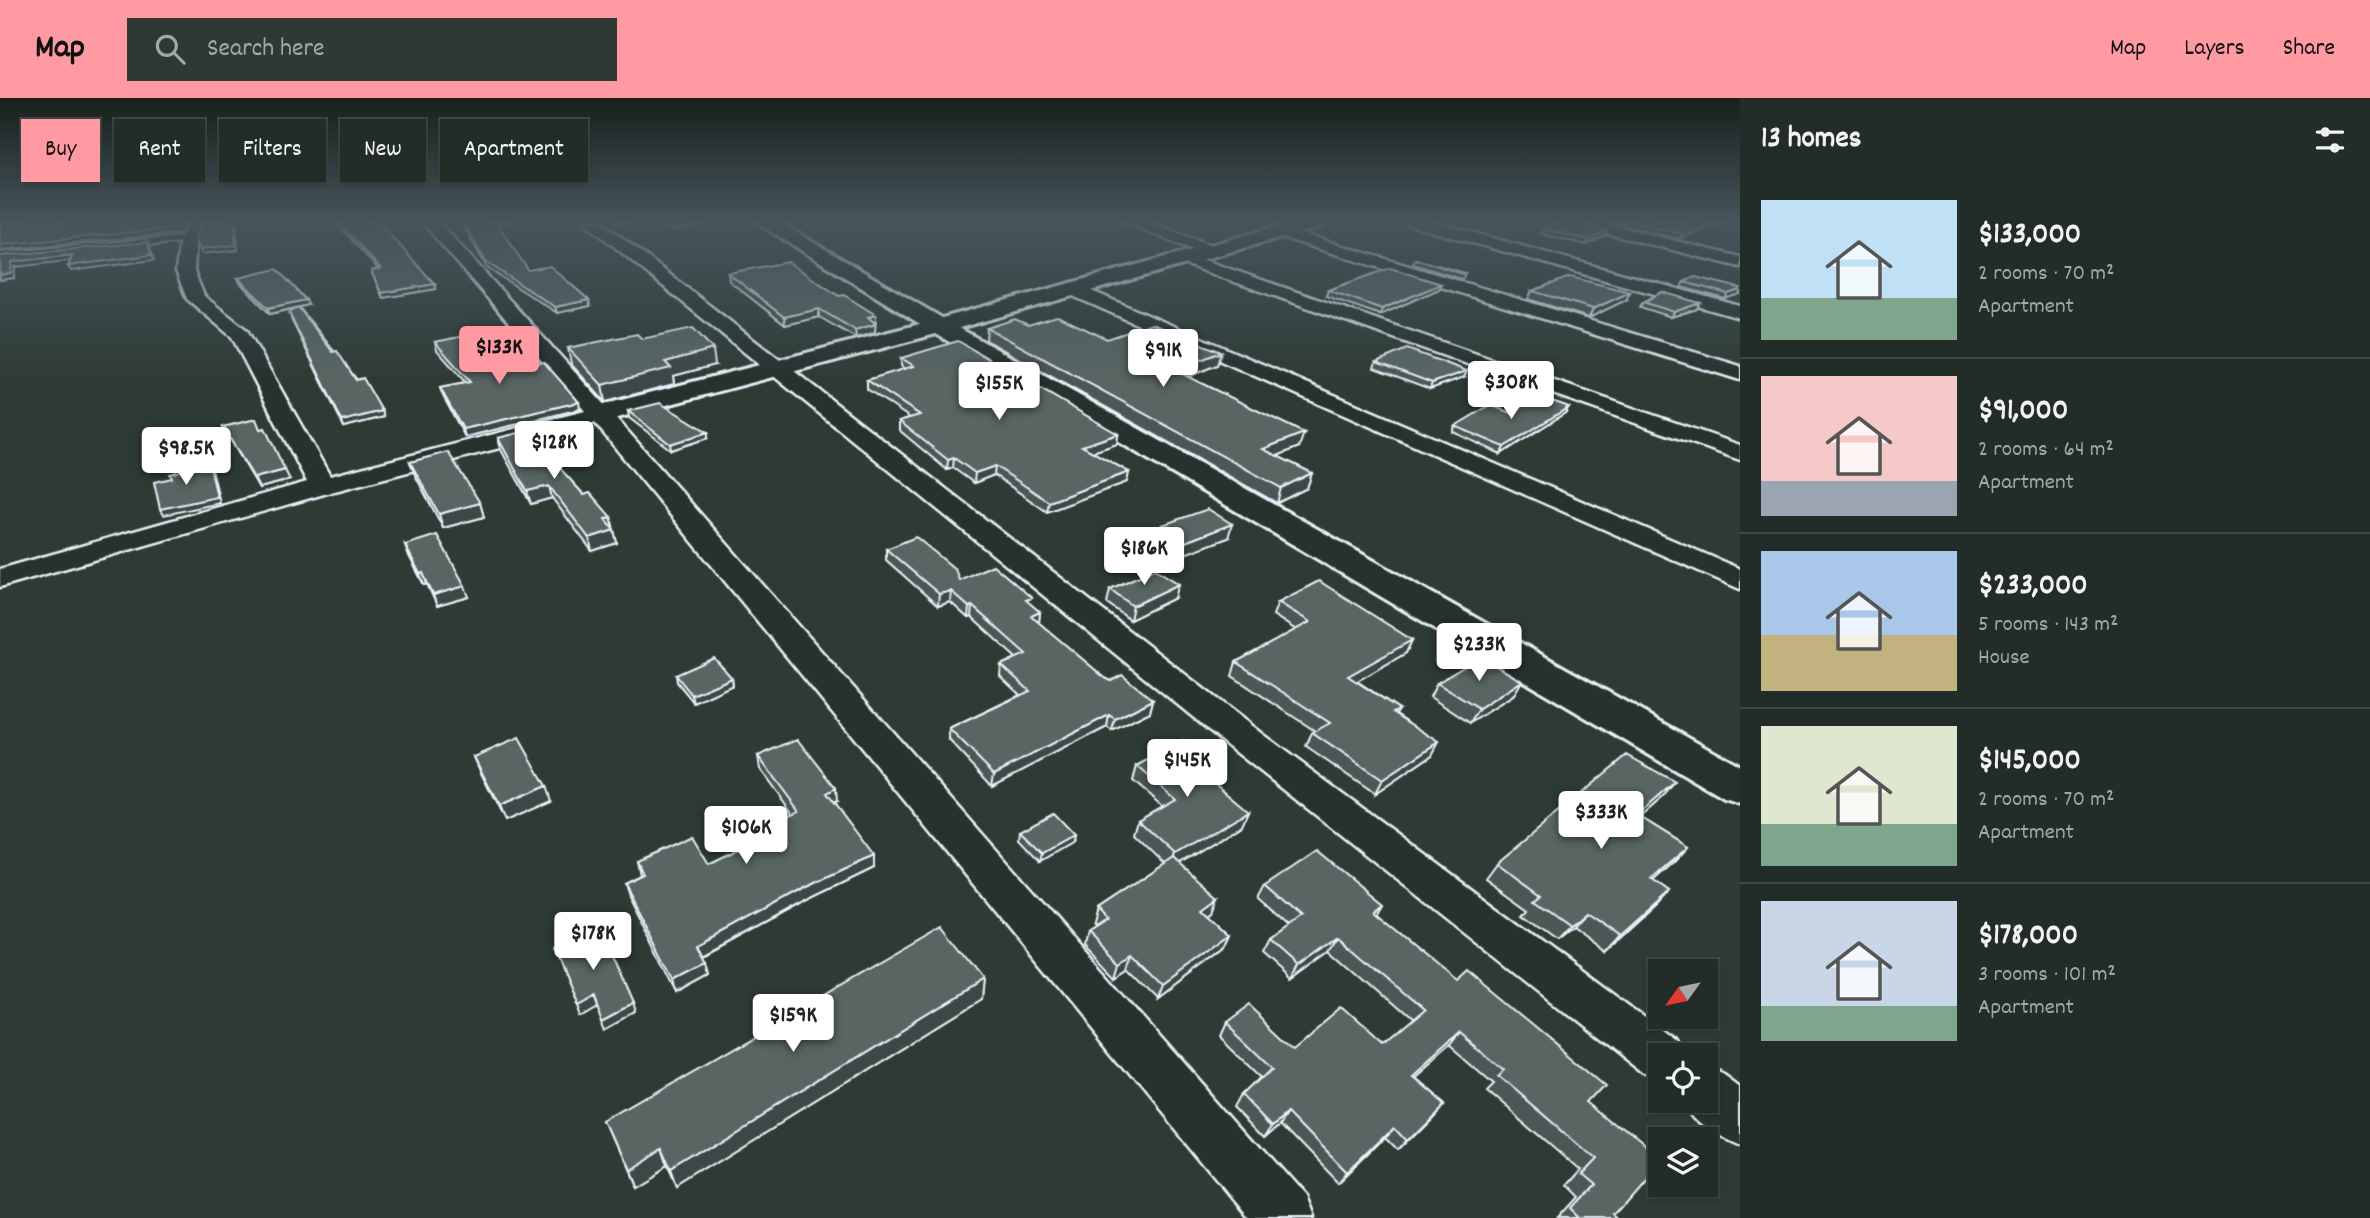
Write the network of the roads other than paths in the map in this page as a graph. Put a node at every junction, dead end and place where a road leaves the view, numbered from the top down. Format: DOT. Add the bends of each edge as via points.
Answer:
graph roads {
  1 [pos="186,274"];
  2 [pos="476,274"];
  3 [pos="658,274"];
  4 [pos="852,274"];
  5 [pos="1126,274"];
  6 [pos="1230,274"];
  7 [pos="1446,274"];
  8 [pos="1604,274"];
  9 [pos="1073,289"];
  10 [pos="1740,312"];
  11 [pos="939,326"];
  12 [pos="777,369"];
  13 [pos="1740,373"];
  14 [pos="600,414"];
  15 [pos="1740,453"];
  16 [pos="322,486"];
  17 [pos="0,578"];
  18 [pos="1740,579"];
  19 [pos="1740,787"];
  20 [pos="1648,1048"];
  21 [pos="1718,1101"];
  22 [pos="1740,1118"];
  23 [pos="1283,1218"];
  1 -- 16 [label="street" via="197,299 240,334"];
  2 -- 14 [label="street"];
  3 -- 12 [label="street"];
  4 -- 11 [label="street"];
  5 -- 9 [label="street"];
  6 -- 15 [label="street"];
  7 -- 13 [label="street"];
  8 -- 10 [label="street"];
  9 -- 11 [label="street"];
  9 -- 18 [label="street"];
  11 -- 12 [label="street"];
  11 -- 19 [label="street"];
  12 -- 14 [label="street"];
  12 -- 20 [label="street" via="1249,743"];
  14 -- 16 [label="street"];
  14 -- 23 [label="street"];
  16 -- 17 [label="street"];
  21 -- 22 [label="street"];
}
